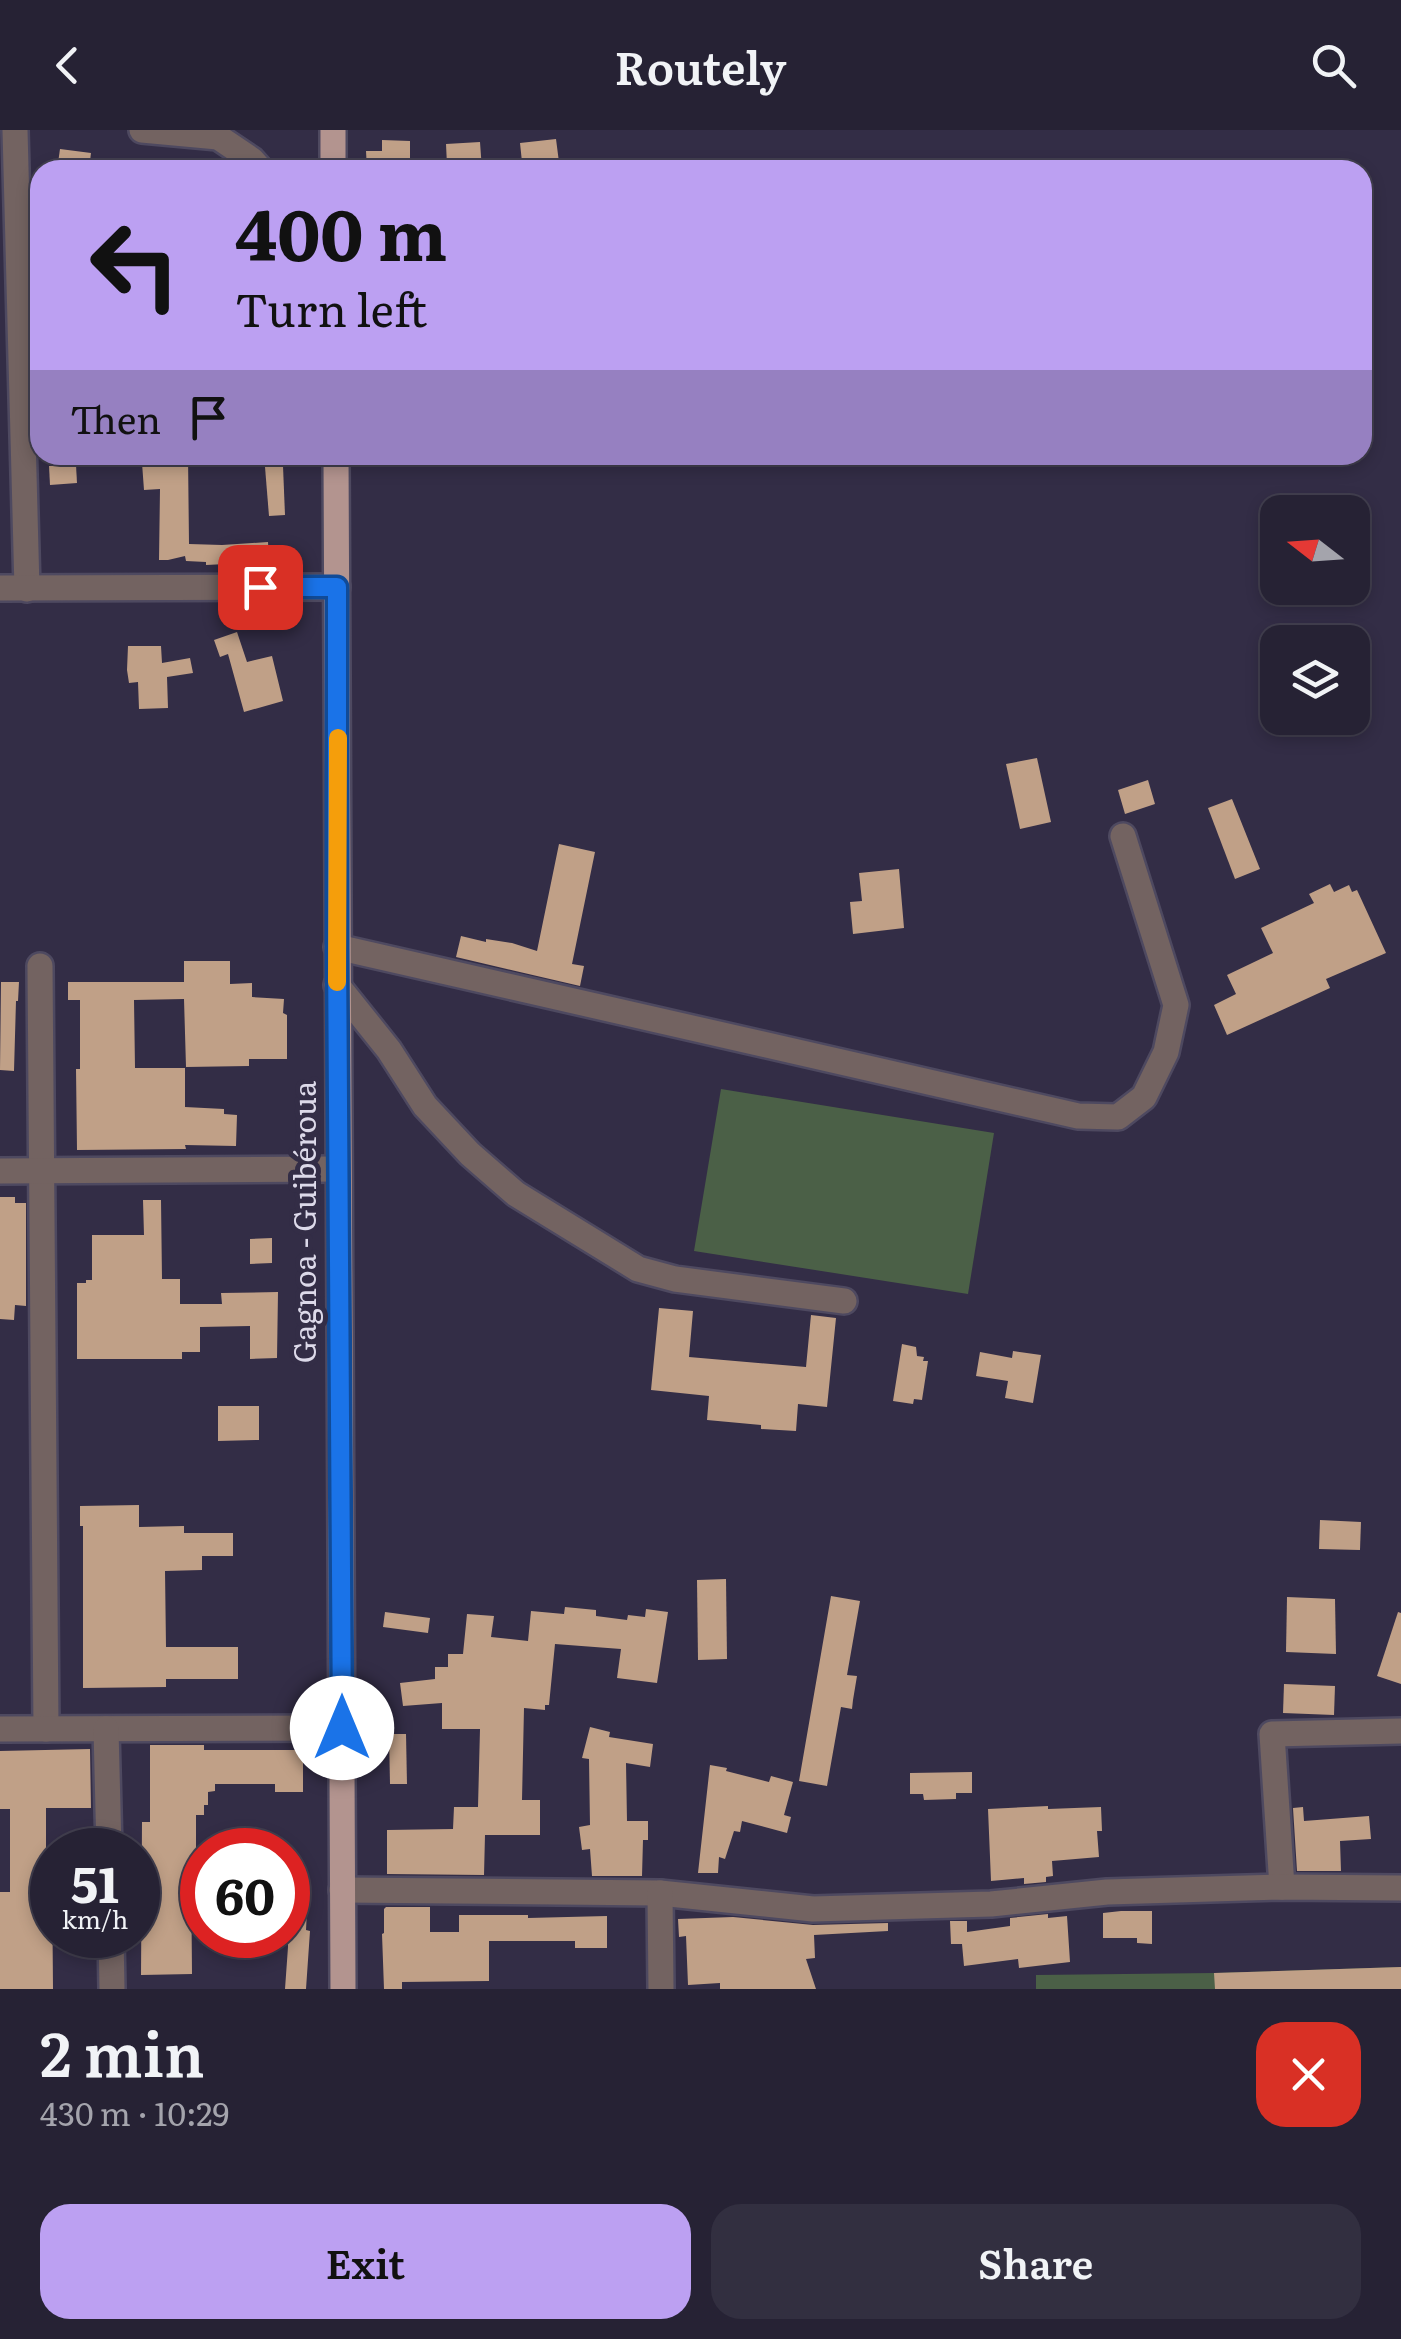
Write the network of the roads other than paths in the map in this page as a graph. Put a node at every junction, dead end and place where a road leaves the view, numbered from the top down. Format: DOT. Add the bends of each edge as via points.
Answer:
graph roads {
  1 [pos="15,130"];
  2 [pos="142,130"];
  3 [pos="333,130"];
  4 [pos="252,160"];
  5 [pos="333,160"];
  6 [pos="336,465"];
  7 [pos="337,587"];
  8 [pos="0,588"];
  9 [pos="27,588"];
  10 [pos="1124,836"];
  11 [pos="337,947"];
  12 [pos="40,966"];
  13 [pos="337,985"];
  14 [pos="338,1170"];
  15 [pos="0,1171"];
  16 [pos="41,1171"];
  17 [pos="844,1301"];
  18 [pos="342,1728"];
  19 [pos="0,1729"];
  20 [pos="46,1729"];
  21 [pos="106,1729"];
  22 [pos="1401,1731"];
  23 [pos="108,1828"];
  24 [pos="1282,1887"];
  25 [pos="1401,1888"];
  26 [pos="342,1890"];
  27 [pos="660,1893"];
  28 [pos="111,1958"];
  29 [pos="112,1989"];
  30 [pos="343,1989"];
  31 [pos="661,1989"];
  1 -- 9 [label="street"];
  2 -- 4 [label="street" via="218,138"];
  3 -- 5 [label="main road"];
  6 -- 7 [label="main road, Gagnoa - Guibéroua"];
  7 -- 9 [label="street"];
  7 -- 11 [label="main road, Gagnoa - Guibéroua"];
  8 -- 9 [label="street"];
  10 -- 11 [label="street" via="1176,1006 1166,1052 1144,1097 1118,1118 1078,1116"];
  11 -- 13 [label="main road, Gagnoa - Guibéroua"];
  12 -- 16 [label="street"];
  13 -- 14 [label="main road, Gagnoa - Guibéroua"];
  13 -- 17 [label="street" via="425,1106 516,1194 638,1269"];
  14 -- 16 [label="street"];
  14 -- 18 [label="main road, Gagnoa - Guibéroua"];
  15 -- 16 [label="street"];
  16 -- 20 [label="street"];
  18 -- 21 [label="street"];
  18 -- 26 [label="main road, Gagnoa - Guibéroua"];
  19 -- 20 [label="street"];
  20 -- 21 [label="street"];
  21 -- 23 [label="street"];
  22 -- 24 [label="street" via="1272,1734"];
  24 -- 25 [label="street"];
  24 -- 27 [label="street" via="813,1909"];
  26 -- 27 [label="street"];
  26 -- 30 [label="main road, Gagnoa - Guibéroua"];
  27 -- 31 [label="street"];
  28 -- 29 [label="street"];
}
